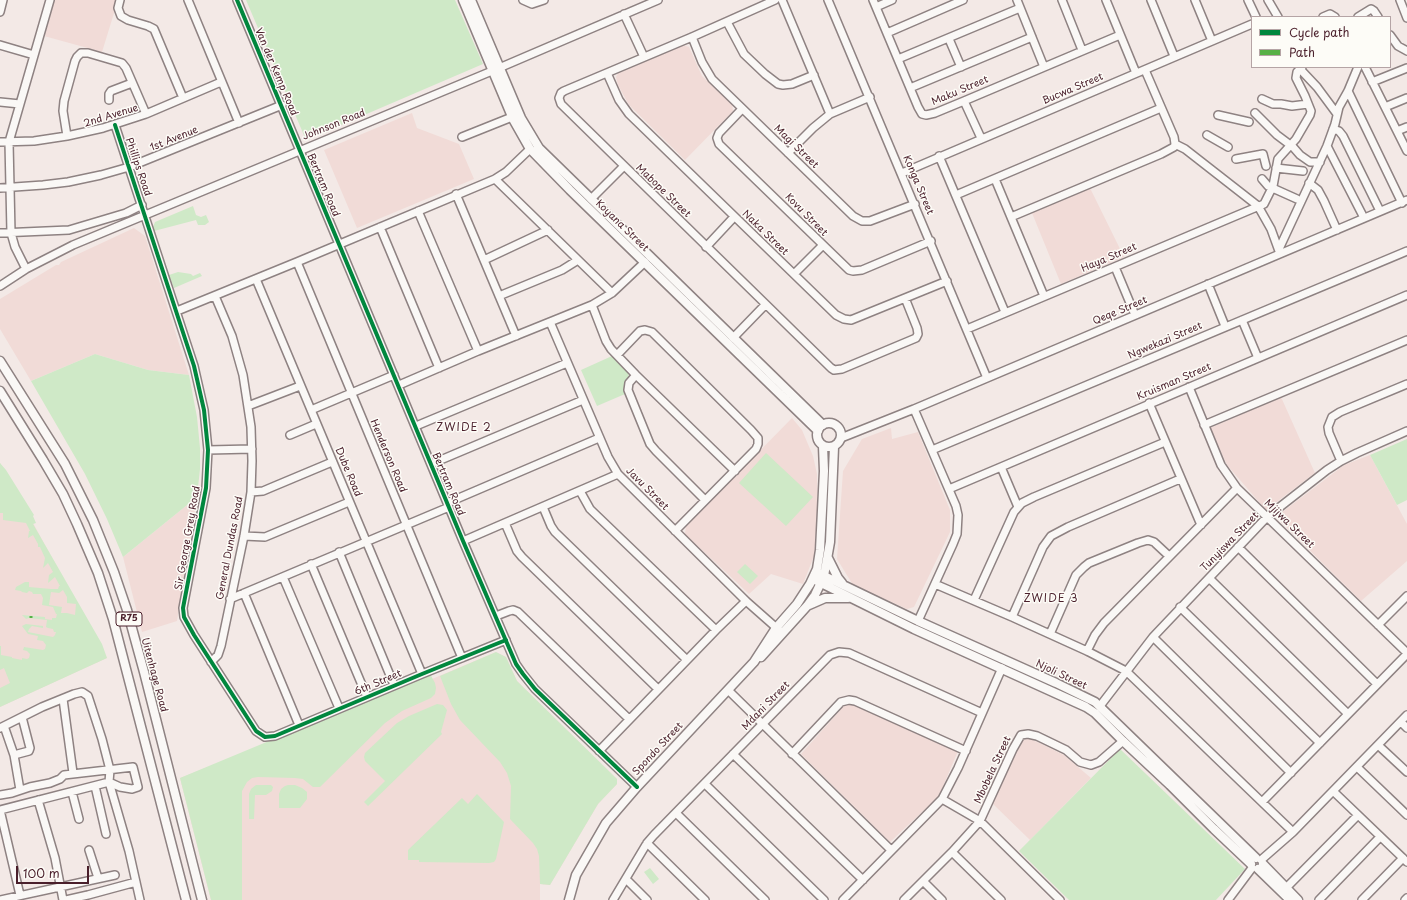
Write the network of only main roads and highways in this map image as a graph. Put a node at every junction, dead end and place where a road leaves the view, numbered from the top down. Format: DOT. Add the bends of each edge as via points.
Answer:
graph roads {
  1 [pos="463,0"];
  2 [pos="471,0"];
  3 [pos="0,361"];
  4 [pos="0,391"];
  5 [pos="820,428"];
  6 [pos="823,446"];
  7 [pos="834,447"];
  8 [pos="828,558"];
  9 [pos="814,576"];
  10 [pos="823,580"];
  11 [pos="844,585"];
  12 [pos="851,598"];
  13 [pos="807,606"];
  14 [pos="780,631"];
  15 [pos="1257,864"];
  16 [pos="186,900"];
  17 [pos="202,900"];
  18 [pos="569,900"];
  19 [pos="1290,900"];
  20 [pos="1298,900"];
  1 -- 5 [label="main road, Koyana Street" via="512,116 530,149"];
  2 -- 5 [label="main road, Koyana Street" via="521,118 535,143 733,338"];
  3 -- 17 [label="main road, Uitenhage Road / R75" via="64,464 93,520 114,572 144,672"];
  4 -- 16 [label="main road, R75" via="63,494 100,580 113,619"];
  5 -- 6 [label="main road" via="817,439"];
  5 -- 7 [label="main road" via="828,423 836,425 840,430 841,438"];
  6 -- 7 [label="main road"];
  6 -- 9 [label="main road, Spondo Street" via="822,525"];
  7 -- 8 [label="main road, Spondo Street"];
  8 -- 10 [label="main road, Spondo Street"];
  8 -- 11 [label="main road"];
  9 -- 10 [label="main road, Njoli Street"];
  9 -- 14 [label="main road, Spondo Street"];
  10 -- 11 [label="main road, Njoli Street"];
  10 -- 12 [label="main road, Njoli Street"];
  10 -- 13 [label="main road, Spondo Street"];
  11 -- 15 [label="main road, Njoli Street" via="1063,686 1100,706"];
  12 -- 13 [label="main road" via="825,598"];
  12 -- 15 [label="main road, Njoli Street" via="1086,706 1214,829"];
  13 -- 14 [label="main road, Spondo Street"];
  14 -- 18 [label="main road, Spondo Street" via="766,652 711,707 606,822 576,875"];
  15 -- 19 [label="main road, Njoli Street"];
  15 -- 20 [label="main road, Njoli Street"];
}
